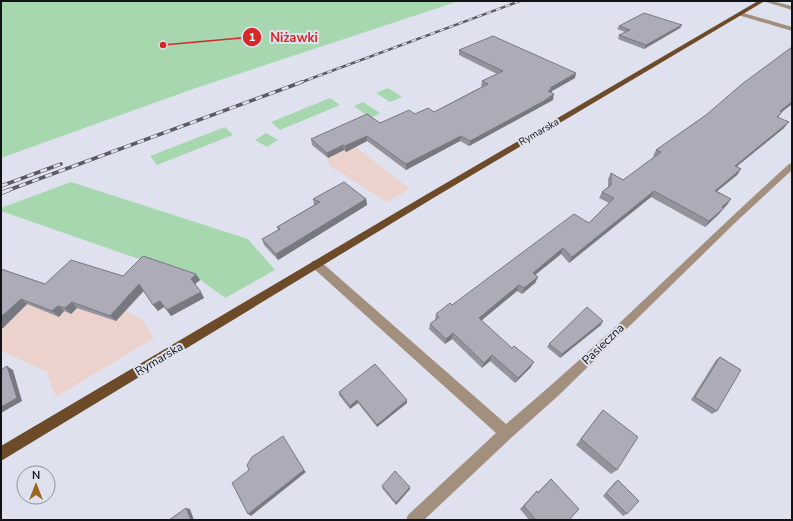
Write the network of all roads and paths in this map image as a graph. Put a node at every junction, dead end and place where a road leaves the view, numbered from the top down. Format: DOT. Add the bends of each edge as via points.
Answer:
graph roads {
  1 [pos="762,1"];
  2 [pos="766,1"];
  3 [pos="792,8"];
  4 [pos="740,14"];
  5 [pos="792,29"];
  6 [pos="792,166"];
  7 [pos="316,264"];
  8 [pos="506,433"];
  9 [pos="1,454"];
  10 [pos="413,520"];
  1 -- 4 [label="main road, Rymarska"];
  2 -- 3 [label="street"];
  4 -- 5 [label="street"];
  4 -- 7 [label="main road, Rymarska"];
  6 -- 8 [label="street, Pasieczna" via="554,392"];
  7 -- 8 [label="street"];
  7 -- 9 [label="main road, Rymarska"];
  8 -- 10 [label="street, Pasieczna"];
}
